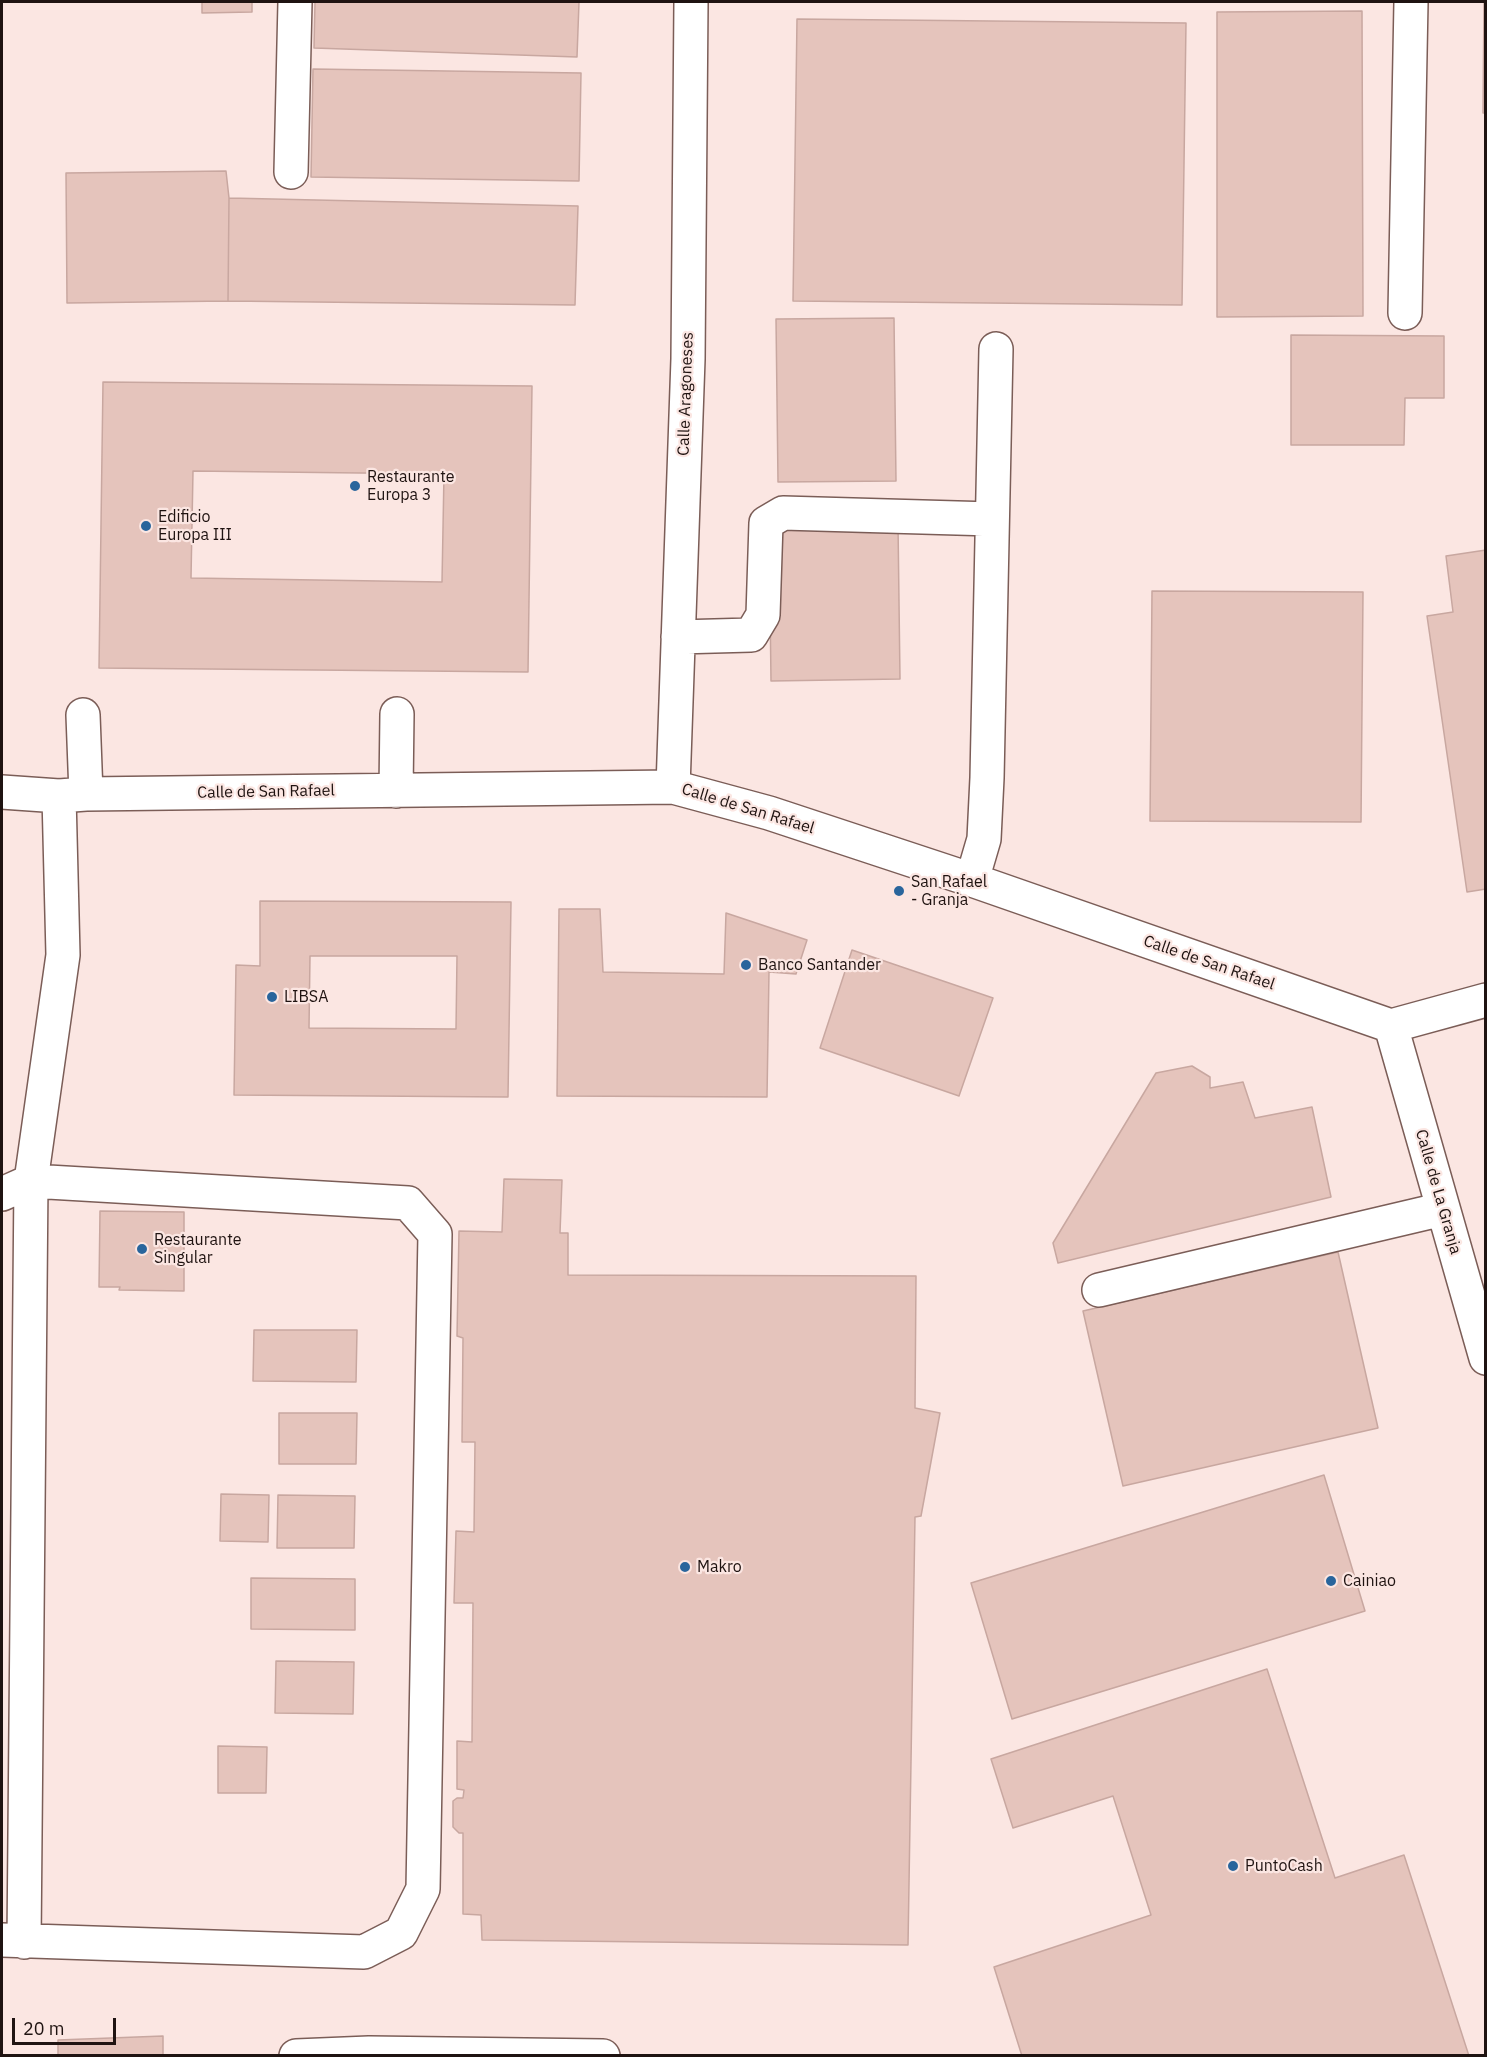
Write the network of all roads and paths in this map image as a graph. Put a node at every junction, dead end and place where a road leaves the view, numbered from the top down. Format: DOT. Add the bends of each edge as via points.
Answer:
graph roads {
  1 [pos="295,2"];
  2 [pos="691,2"];
  3 [pos="1412,2"];
  4 [pos="291,172"];
  5 [pos="1405,313"];
  6 [pos="996,349"];
  7 [pos="992,519"];
  8 [pos="678,637"];
  9 [pos="397,714"];
  10 [pos="83,715"];
  11 [pos="673,787"];
  12 [pos="396,791"];
  13 [pos="2,792"];
  14 [pos="73,795"];
  15 [pos="972,880"];
  16 [pos="1485,1000"];
  17 [pos="1391,1026"];
  18 [pos="31,1181"];
  19 [pos="2,1194"];
  20 [pos="1443,1209"];
  21 [pos="1099,1290"];
  22 [pos="1485,1358"];
  23 [pos="13,1941"];
  24 [pos="369,2054"];
  25 [pos="296,2055"];
  26 [pos="603,2055"];
  1 -- 4 [label="street"];
  2 -- 8 [label="street, Calle Aragoneses" via="688,359"];
  3 -- 5 [label="street"];
  6 -- 7 [label="street"];
  7 -- 8 [label="street" via="783,513 766,523 764,615 751,635"];
  7 -- 15 [label="street" via="984,839"];
  8 -- 11 [label="street, Calle Aragoneses"];
  9 -- 12 [label="street"];
  10 -- 14 [label="street"];
  11 -- 12 [label="street, Calle de San Rafael"];
  11 -- 15 [label="street, Calle de San Rafael" via="769,813"];
  12 -- 14 [label="street, Calle de San Rafael"];
  13 -- 14 [label="street, Calle de San Rafael"];
  14 -- 18 [label="street" via="63,955"];
  15 -- 17 [label="street, Calle de San Rafael"];
  16 -- 17 [label="street"];
  17 -- 20 [label="street, Calle de La Granja"];
  18 -- 19 [label="street"];
  18 -- 23 [label="street"];
  18 -- 23 [label="street" via="408,1203 435,1234 423,1889 401,1933 364,1952"];
  20 -- 21 [label="street"];
  20 -- 22 [label="street, Calle de La Granja"];
  24 -- 25 [label="street"];
  24 -- 26 [label="street"];
}
